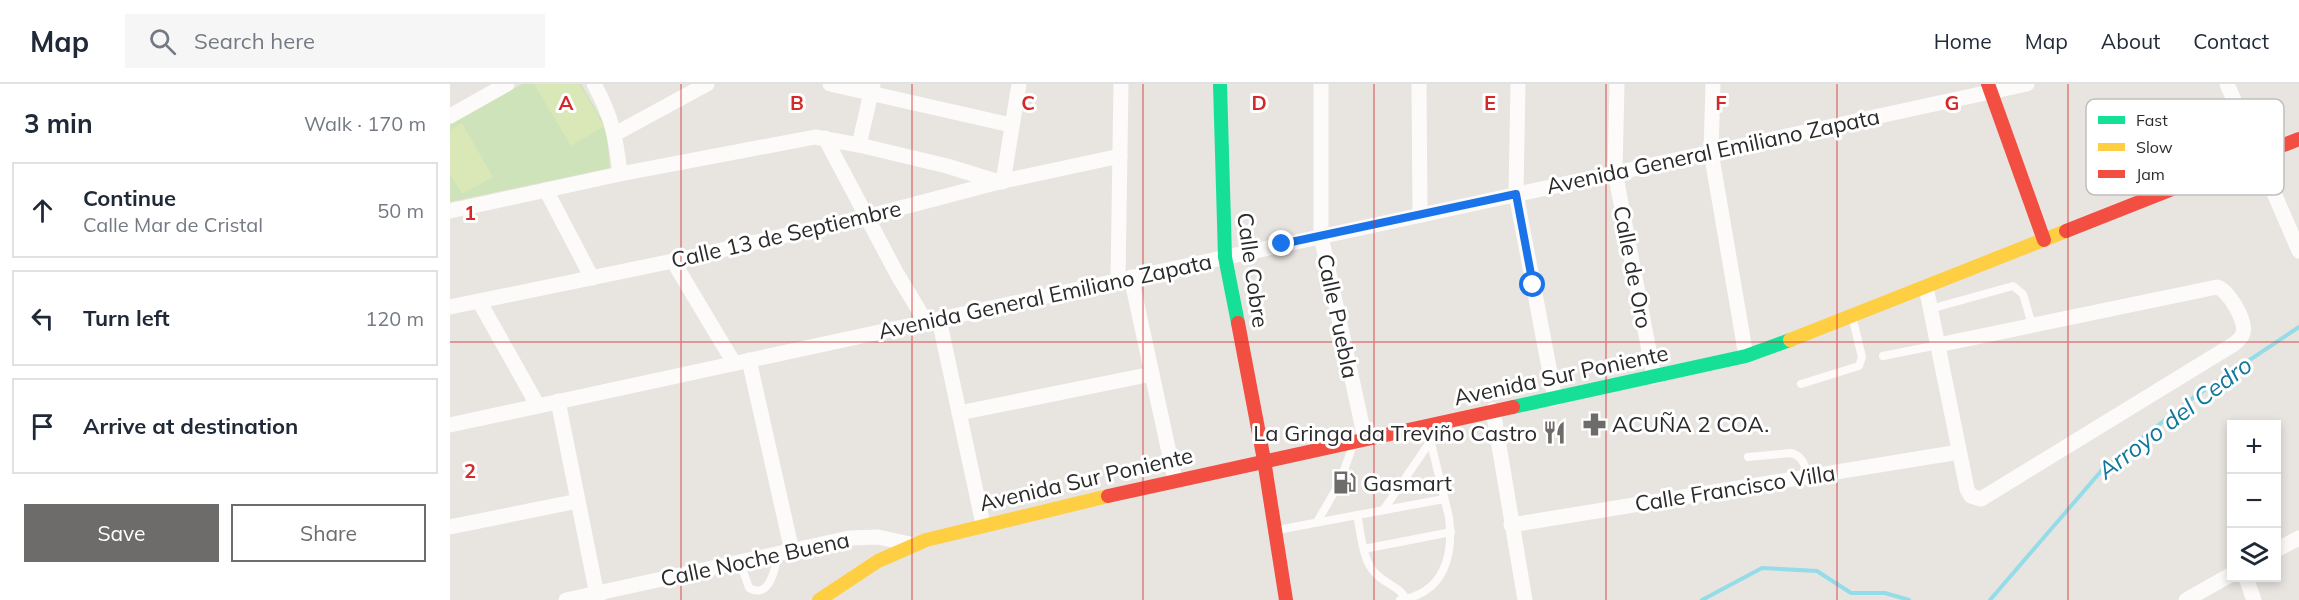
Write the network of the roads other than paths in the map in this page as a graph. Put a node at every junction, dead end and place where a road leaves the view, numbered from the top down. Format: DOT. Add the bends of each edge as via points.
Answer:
graph roads {
  1 [pos="507,84"];
  2 [pos="594,84"];
  3 [pos="707,84"];
  4 [pos="830,84"];
  5 [pos="1019,84"];
  6 [pos="1121,84"];
  7 [pos="1220,84"];
  8 [pos="1321,84"];
  9 [pos="1419,84"];
  10 [pos="1518,84"];
  11 [pos="1617,84"];
  12 [pos="1713,84"];
  13 [pos="2027,84"];
  14 [pos="2227,84"];
  15 [pos="872,88"];
  16 [pos="1990,88"];
  17 [pos="2234,99"];
  18 [pos="450,116"];
  19 [pos="1011,125"];
  20 [pos="615,134"];
  21 [pos="825,138"];
  22 [pos="2299,139"];
  23 [pos="859,145"];
  24 [pos="2284,145"];
  25 [pos="1711,152"];
  26 [pos="1120,156"];
  27 [pos="1615,172"];
  28 [pos="620,174"];
  29 [pos="1001,182"];
  30 [pos="546,190"];
  31 [pos="1516,194"];
  32 [pos="2156,195"];
  33 [pos="2276,195"];
  34 [pos="450,211"];
  35 [pos="1420,215"];
  36 [pos="867,216"];
  37 [pos="1321,236"];
  38 [pos="2044,240"];
  39 [pos="2299,251"];
  40 [pos="1225,257"];
  41 [pos="673,261"];
  42 [pos="592,278"];
  43 [pos="1124,279"];
  44 [pos="1926,287"];
  45 [pos="479,301"];
  46 [pos="450,307"];
  47 [pos="1930,309"];
  48 [pos="1852,316"];
  49 [pos="933,320"];
  50 [pos="2032,325"];
  51 [pos="1938,345"];
  52 [pos="1746,356"];
  53 [pos="1883,356"];
  54 [pos="741,362"];
  55 [pos="1152,374"];
  56 [pos="1654,378"];
  57 [pos="1801,384"];
  58 [pos="1555,399"];
  59 [pos="558,401"];
  60 [pos="538,406"];
  61 [pos="1493,410"];
  62 [pos="959,414"];
  63 [pos="450,425"];
  64 [pos="1427,425"];
  65 [pos="1359,440"];
  66 [pos="1430,442"];
  67 [pos="1959,452"];
  68 [pos="1748,457"];
  69 [pos="1264,460"];
  70 [pos="1808,476"];
  71 [pos="1174,480"];
  72 [pos="1444,500"];
  73 [pos="578,501"];
  74 [pos="1384,509"];
  75 [pos="1357,515"];
  76 [pos="1317,522"];
  77 [pos="982,524"];
  78 [pos="1511,525"];
  79 [pos="450,527"];
  80 [pos="1276,530"];
  81 [pos="1451,532"];
  82 [pos="2299,538"];
  83 [pos="910,544"];
  84 [pos="2281,548"];
  85 [pos="1364,549"];
  86 [pos="784,553"];
  87 [pos="740,562"];
  88 [pos="2227,577"];
  89 [pos="2247,582"];
  90 [pos="597,597"];
  91 [pos="566,600"];
  92 [pos="819,600"];
  93 [pos="1286,600"];
  94 [pos="1404,600"];
  95 [pos="1525,600"];
  96 [pos="2186,600"];
  97 [pos="2254,600"];
  1 -- 18 [label="street"];
  2 -- 20 [label="street"];
  3 -- 20 [label="street"];
  4 -- 15 [label="street"];
  5 -- 19 [label="street"];
  6 -- 26 [label="street"];
  7 -- 40 [label="main road, Calle Cobre"];
  8 -- 37 [label="street, Calle Puebla"];
  9 -- 35 [label="street"];
  10 -- 31 [label="street"];
  11 -- 27 [label="street, Calle de Oro"];
  12 -- 25 [label="street"];
  13 -- 16 [label="street, Avenida General Emiliano Zapata"];
  14 -- 17 [label="street"];
  15 -- 19 [label="street"];
  15 -- 23 [label="street"];
  16 -- 25 [label="street, Avenida General Emiliano Zapata"];
  16 -- 38 [label="main road"];
  19 -- 29 [label="street"];
  20 -- 28 [label="street"];
  21 -- 23 [label="street"];
  21 -- 28 [label="street" via="804,138"];
  21 -- 36 [label="street"];
  22 -- 24 [label="main road, Avenida Sur Poniente"];
  23 -- 29 [label="street"];
  25 -- 27 [label="street, Avenida General Emiliano Zapata"];
  25 -- 52 [label="street"];
  26 -- 29 [label="street, Calle 13 de Septiembre"];
  26 -- 43 [label="street"];
  27 -- 31 [label="street, Avenida General Emiliano Zapata"];
  27 -- 56 [label="street, Calle de Oro"];
  28 -- 30 [label="street"];
  29 -- 36 [label="street, Calle 13 de Septiembre"];
  30 -- 34 [label="street"];
  30 -- 42 [label="street"];
  31 -- 35 [label="street, Avenida General Emiliano Zapata"];
  31 -- 58 [label="street"];
  32 -- 38 [label="main road, Avenida Sur Poniente"];
  33 -- 39 [label="street"];
  35 -- 37 [label="street, Avenida General Emiliano Zapata"];
  36 -- 41 [label="street, Calle 13 de Septiembre"];
  36 -- 49 [label="street"];
  37 -- 40 [label="street, Avenida General Emiliano Zapata"];
  37 -- 65 [label="street, Calle Puebla"];
  38 -- 44 [label="main road, Avenida Sur Poniente"];
  40 -- 43 [label="street, Avenida General Emiliano Zapata"];
  40 -- 69 [label="main road, Calle Cobre"];
  41 -- 42 [label="street, Calle 13 de Septiembre"];
  41 -- 54 [label="street"];
  42 -- 45 [label="street, Calle 13 de Septiembre"];
  43 -- 49 [label="street, Avenida General Emiliano Zapata"];
  43 -- 55 [label="street"];
  44 -- 47 [label="street"];
  44 -- 48 [label="main road, Avenida Sur Poniente"];
  45 -- 46 [label="street, Calle 13 de Septiembre"];
  45 -- 60 [label="street"];
  47 -- 50 [label="lane" via="2013,286 2023,294"];
  47 -- 51 [label="street"];
  48 -- 52 [label="main road, Avenida Sur Poniente"];
  48 -- 57 [label="lane" via="1862,357 1859,366"];
  49 -- 54 [label="street, Avenida General Emiliano Zapata"];
  49 -- 62 [label="street"];
  50 -- 51 [label="street"];
  50 -- 67 [label="street" via="2211,288 2223,289 2243,321 2243,333 2239,340 1981,499 1967,489"];
  51 -- 53 [label="lane"];
  51 -- 67 [label="street"];
  52 -- 56 [label="main road, Avenida Sur Poniente"];
  54 -- 59 [label="street, Avenida General Emiliano Zapata"];
  54 -- 86 [label="street"];
  55 -- 62 [label="street"];
  55 -- 71 [label="street"];
  56 -- 58 [label="main road, Avenida Sur Poniente"];
  58 -- 61 [label="main road, Avenida Sur Poniente"];
  59 -- 60 [label="street, Avenida General Emiliano Zapata"];
  59 -- 73 [label="street"];
  60 -- 63 [label="street, Avenida General Emiliano Zapata"];
  61 -- 64 [label="main road, Avenida Sur Poniente"];
  61 -- 78 [label="street"];
  62 -- 77 [label="street"];
  64 -- 65 [label="main road, Avenida Sur Poniente"];
  64 -- 66 [label="lane"];
  65 -- 69 [label="main road, Avenida Sur Poniente"];
  65 -- 76 [label="lane"];
  66 -- 72 [label="lane"];
  66 -- 74 [label="lane"];
  67 -- 70 [label="street, Calle Francisco Villa"];
  68 -- 70 [label="lane" via="1797,454"];
  69 -- 71 [label="main road, Avenida Sur Poniente"];
  69 -- 80 [label="main road, Calle Cobre"];
  70 -- 78 [label="street, Calle Francisco Villa"];
  71 -- 77 [label="main road, Avenida Sur Poniente"];
  72 -- 74 [label="lane"];
  72 -- 81 [label="lane"];
  73 -- 79 [label="street"];
  73 -- 90 [label="street"];
  74 -- 75 [label="lane"];
  75 -- 76 [label="lane"];
  75 -- 85 [label="lane"];
  76 -- 80 [label="lane"];
  77 -- 83 [label="main road, Avenida Sur Poniente"];
  78 -- 95 [label="street"];
  80 -- 93 [label="main road, Calle Cobre"];
  81 -- 85 [label="lane"];
  81 -- 94 [label="lane" via="1445,568 1429,587"];
  82 -- 84 [label="street"];
  83 -- 86 [label="street, Calle Noche Buena" via="878,537 849,538"];
  83 -- 92 [label="main road, Avenida Sur Poniente" via="880,558"];
  85 -- 94 [label="lane" via="1370,568 1396,586"];
  86 -- 87 [label="street, Calle Noche Buena"];
  86 -- 87 [label="lane" via="772,580 762,591 749,588"];
  87 -- 90 [label="street, Calle Noche Buena"];
  88 -- 96 [label="street"];
  89 -- 97 [label="street"];
  90 -- 91 [label="street, Calle Noche Buena"];
}
